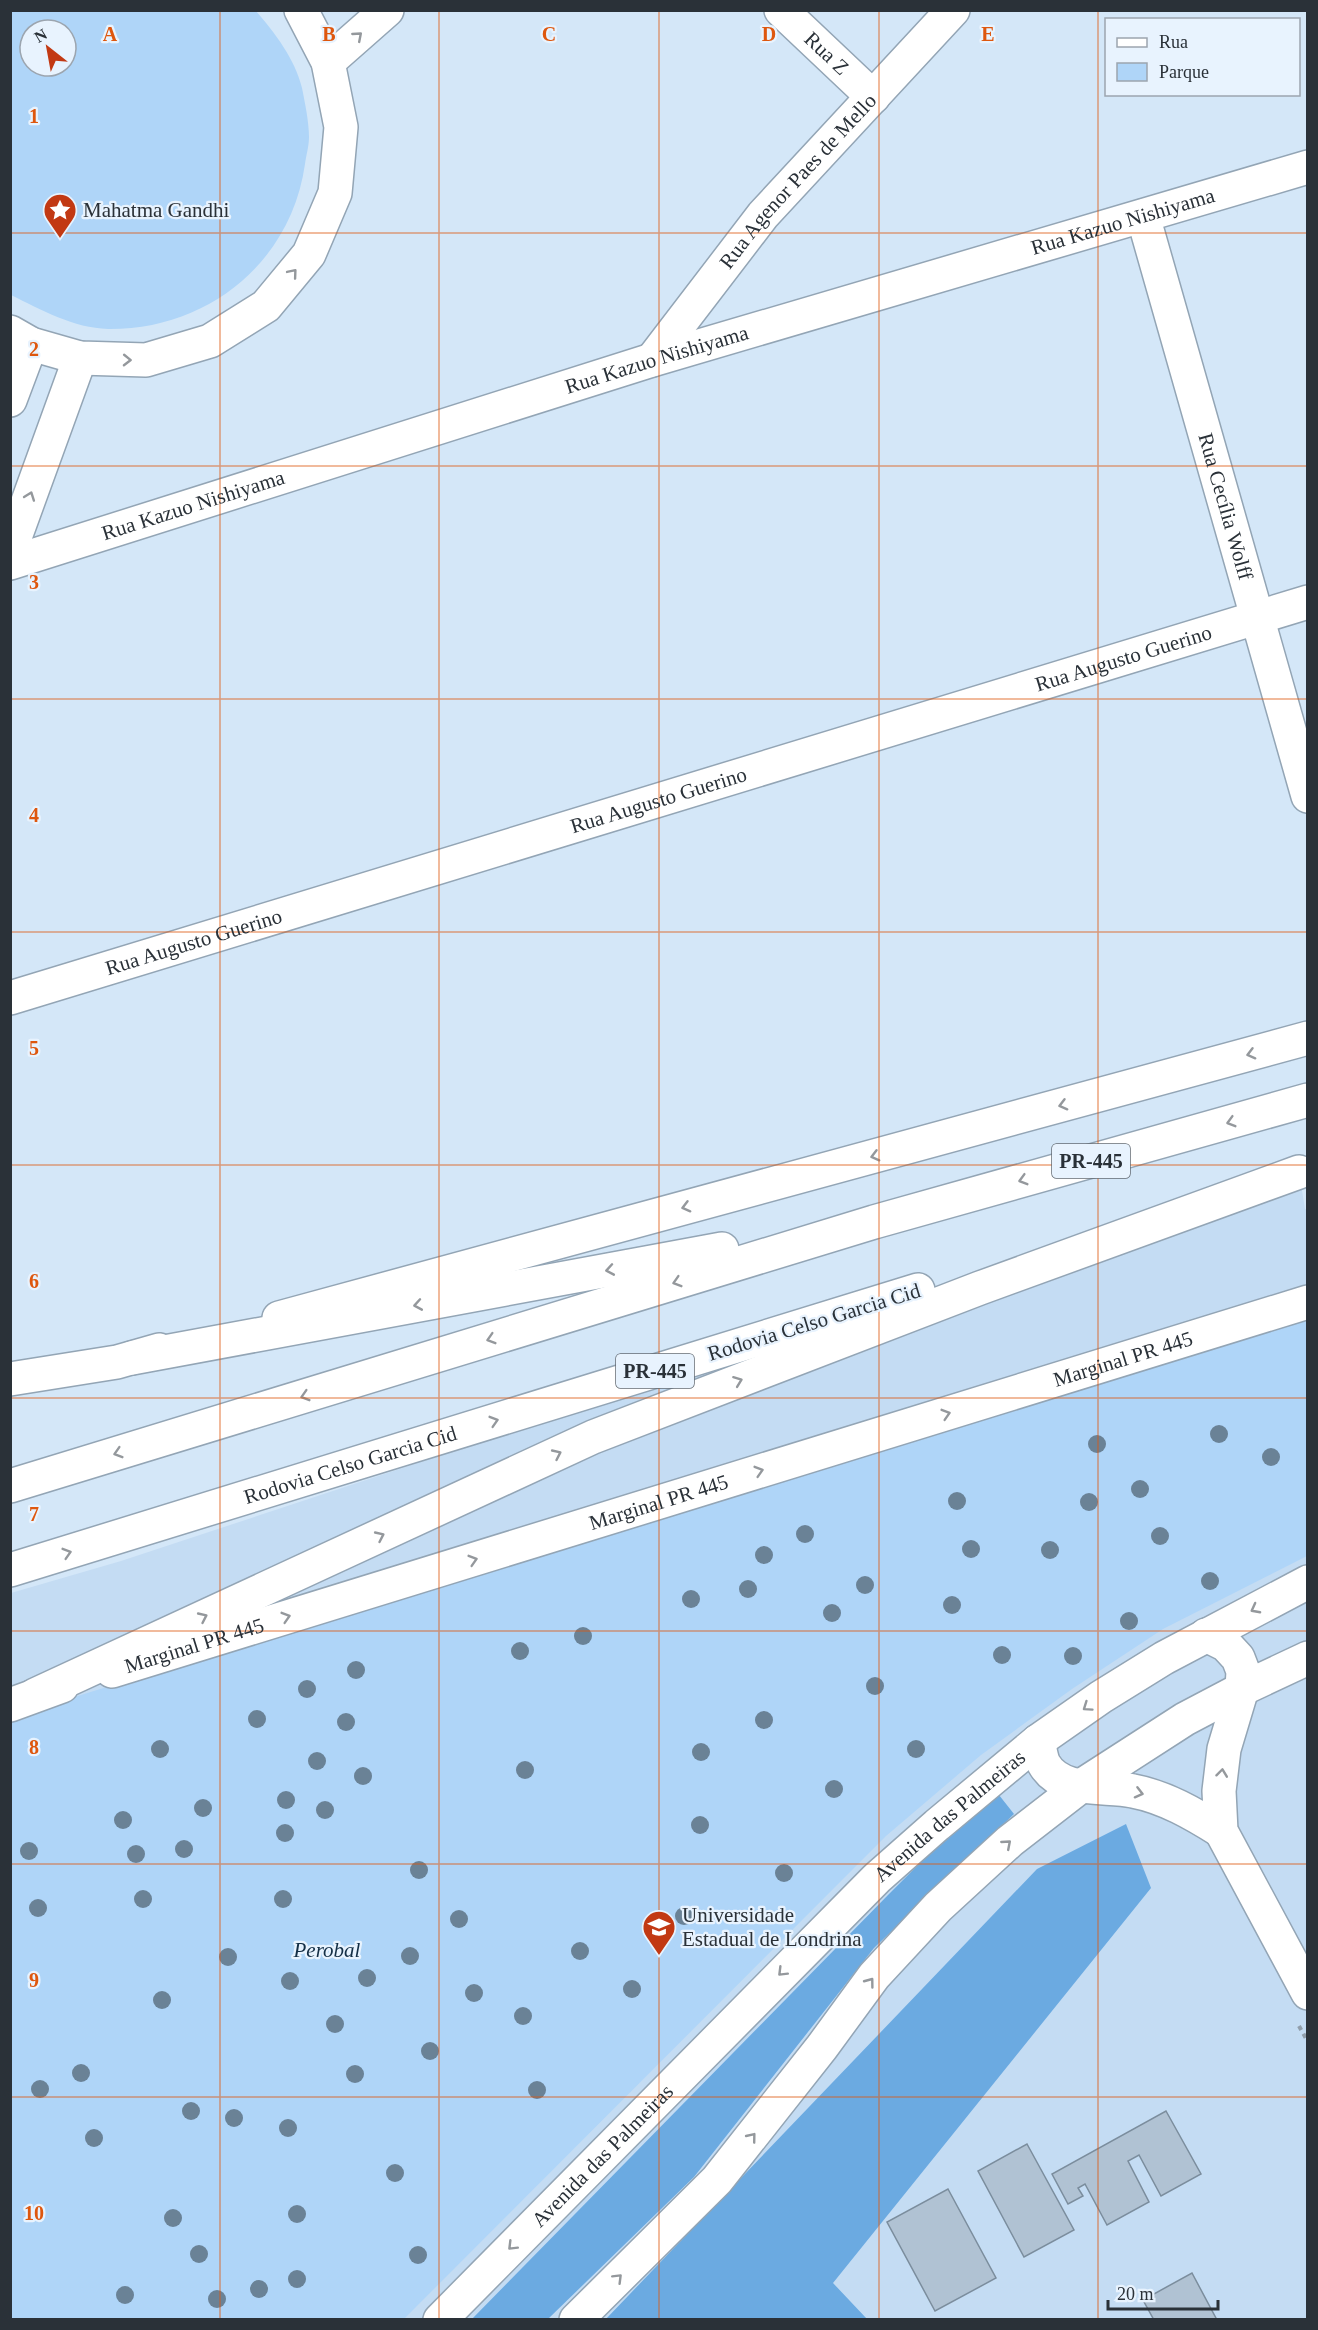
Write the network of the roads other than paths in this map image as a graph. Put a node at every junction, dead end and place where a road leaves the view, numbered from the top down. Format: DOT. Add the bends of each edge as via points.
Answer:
graph roads {
  1 [pos="301,10"];
  2 [pos="387,10"];
  3 [pos="781,10"];
  4 [pos="953,10"];
  5 [pos="328,62"];
  6 [pos="873,97"];
  7 [pos="1308,167"];
  8 [pos="1143,216"];
  9 [pos="21,338"];
  10 [pos="80,358"];
  11 [pos="652,360"];
  12 [pos="10,400"];
  13 [pos="10,551"];
  14 [pos="10,563"];
  15 [pos="1308,602"];
  16 [pos="1257,618"];
  17 [pos="1308,796"];
  18 [pos="10,998"];
  19 [pos="1308,1038"];
  20 [pos="1308,1100"];
  21 [pos="1303,1171"];
  22 [pos="874,1222"];
  23 [pos="1308,1302"];
  24 [pos="132,1358"];
  25 [pos="10,1378"];
  26 [pos="10,1486"];
  27 [pos="10,1570"];
  28 [pos="1308,1582"];
  29 [pos="1206,1635"];
  30 [pos="1308,1658"];
  31 [pos="1242,1689"];
  32 [pos="23,1700"];
  33 [pos="1038,1741"];
  34 [pos="1081,1786"];
  35 [pos="1221,1831"];
  36 [pos="1308,1993"];
  37 [pos="440,2319"];
  38 [pos="576,2319"];
  1 -- 5 [label="main road"];
  5 -- 2 [label="main road, one-way"];
  3 -- 6 [label="main road, Rua Z"];
  4 -- 6 [label="main road, Rua Agenor Paes de Mello"];
  10 -- 5 [label="main road, one-way" via="146,360 210,341 266,306 288,280 309,254 335,193 341,127"];
  6 -- 11 [label="main road, Rua Agenor Paes de Mello" via="763,215"];
  7 -- 8 [label="main road, Rua Kazuo Nishiyama"];
  8 -- 11 [label="main road, Rua Kazuo Nishiyama"];
  8 -- 16 [label="main road, Rua Cecília Wolff"];
  9 -- 10 [label="main road"];
  9 -- 12 [label="main road"];
  13 -- 10 [label="main road, one-way"];
  11 -- 14 [label="main road, Rua Kazuo Nishiyama"];
  15 -- 16 [label="main road, Rua Augusto Guerino"];
  16 -- 17 [label="main road, Rua Cecília Wolff"];
  16 -- 18 [label="main road, Rua Augusto Guerino"];
  19 -- 24 [label="main road, one-way"];
  20 -- 22 [label="main road, PR-445, one-way"];
  27 -- 21 [label="main road, Rodovia Celso Garcia Cid / PR-445, one-way"];
  32 -- 21 [label="main road, one-way" via="593,1437 980,1288"];
  22 -- 24 [label="main road, one-way"];
  22 -- 26 [label="main road, PR-445, one-way"];
  32 -- 23 [label="main road, Marginal PR 445, one-way"];
  24 -- 25 [label="main road"];
  28 -- 29 [label="main road, Avenida das Palmeiras, one-way"];
  29 -- 31 [label="main road" via="1226,1645 1238,1658 1243,1671"];
  29 -- 33 [label="main road, Avenida das Palmeiras, one-way" via="1101,1697"];
  30 -- 31 [label="main road"];
  31 -- 34 [label="main road" via="1185,1719"];
  35 -- 31 [label="main road, one-way" via="1224,1749"];
  33 -- 34 [label="main road" via="1044,1763 1053,1774"];
  33 -- 37 [label="main road, Avenida das Palmeiras, one-way" via="877,1878"];
  34 -- 35 [label="main road, one-way" via="1133,1791 1162,1799"];
  38 -- 34 [label="main road, one-way" via="717,2180 874,1976 938,1907 1010,1841"];
  35 -- 36 [label="main road"];
}
